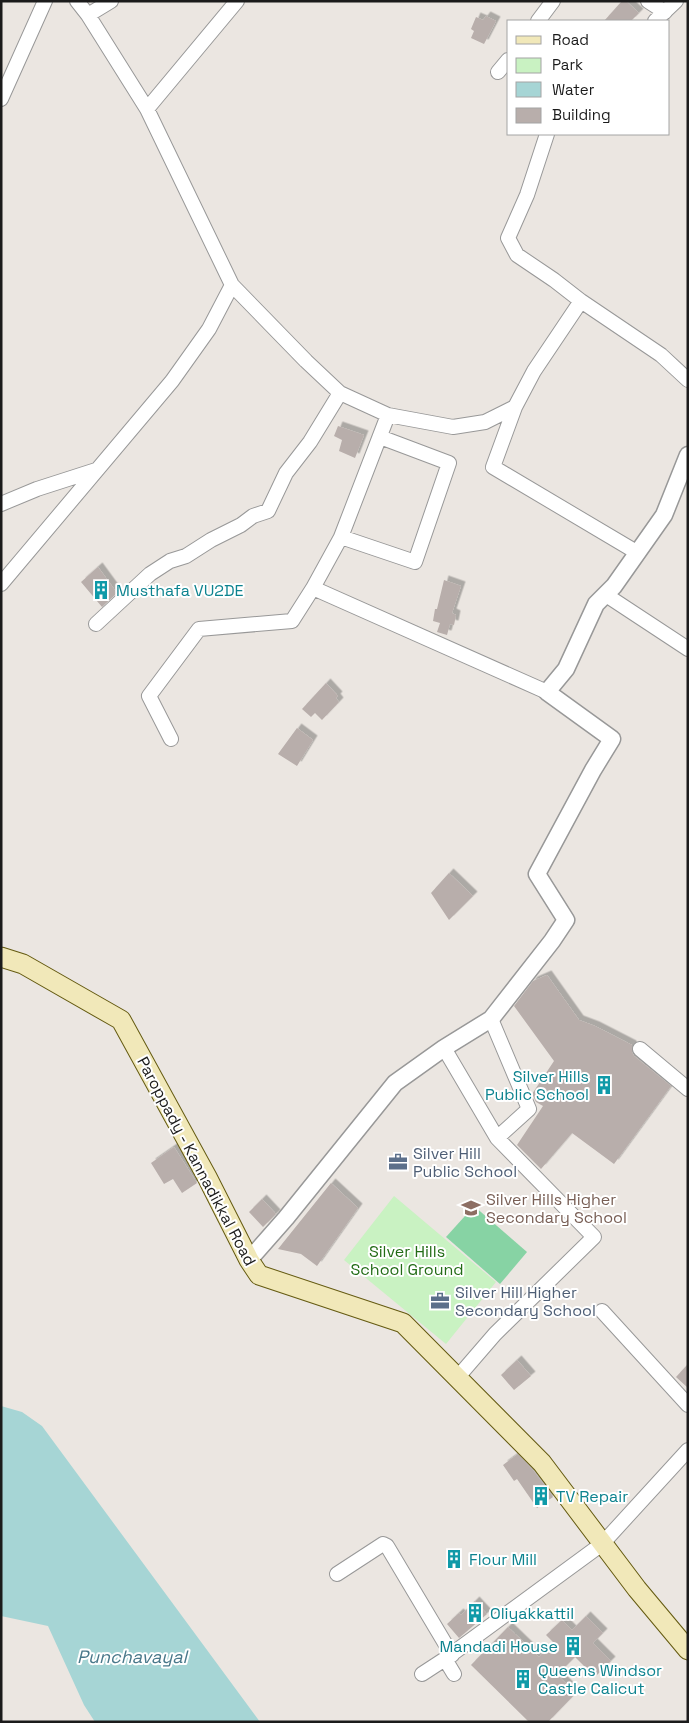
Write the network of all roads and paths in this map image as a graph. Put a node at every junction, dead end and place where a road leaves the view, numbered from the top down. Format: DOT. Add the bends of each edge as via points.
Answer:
graph roads {
  1 [pos="45,1"];
  2 [pos="77,1"];
  3 [pos="111,1"];
  4 [pos="237,1"];
  5 [pos="553,1"];
  6 [pos="648,1"];
  7 [pos="676,1"];
  8 [pos="88,15"];
  9 [pos="660,17"];
  10 [pos="539,20"];
  11 [pos="507,61"];
  12 [pos="498,72"];
  13 [pos="1,99"];
  14 [pos="147,109"];
  15 [pos="547,135"];
  16 [pos="232,284"];
  17 [pos="581,301"];
  18 [pos="688,380"];
  19 [pos="340,393"];
  20 [pos="515,407"];
  21 [pos="388,415"];
  22 [pos="380,437"];
  23 [pos="688,455"];
  24 [pos="96,470"];
  25 [pos="1,504"];
  26 [pos="341,537"];
  27 [pos="638,553"];
  28 [pos="1,584"];
  29 [pos="313,588"];
  30 [pos="606,595"];
  31 [pos="96,624"];
  32 [pos="688,649"];
  33 [pos="547,692"];
  34 [pos="171,739"];
  35 [pos="1,957"];
  36 [pos="491,1019"];
  37 [pos="444,1048"];
  38 [pos="640,1049"];
  39 [pos="688,1089"];
  40 [pos="497,1138"];
  41 [pos="249,1260"];
  42 [pos="602,1311"];
  43 [pos="457,1378"];
  44 [pos="688,1405"];
  45 [pos="688,1450"];
  46 [pos="602,1544"];
  47 [pos="337,1574"];
  48 [pos="688,1650"];
  49 [pos="448,1657"];
  50 [pos="422,1674"];
  51 [pos="454,1674"];
  1 -- 13 [label="street"];
  2 -- 8 [label="street"];
  3 -- 8 [label="street"];
  4 -- 14 [label="street"];
  5 -- 10 [label="street"];
  6 -- 9 [label="street"];
  7 -- 9 [label="street"];
  8 -- 14 [label="street"];
  11 -- 12 [label="street"];
  14 -- 16 [label="street"];
  15 -- 17 [label="street" via="527,196 508,238 517,256"];
  16 -- 19 [label="street"];
  16 -- 24 [label="street" via="192,355"];
  17 -- 18 [label="street" via="660,355"];
  17 -- 20 [label="street" via="534,371"];
  19 -- 21 [label="street"];
  19 -- 31 [label="street" via="310,442 286,473 268,511 253,516 150,574"];
  20 -- 21 [label="street" via="485,422 453,427"];
  20 -- 27 [label="street" via="493,467"];
  21 -- 22 [label="street"];
  22 -- 26 [label="street"];
  22 -- 26 [label="street" via="449,463 415,562"];
  23 -- 27 [label="street" via="664,515"];
  24 -- 25 [label="street"];
  24 -- 28 [label="street"];
  26 -- 29 [label="street"];
  27 -- 30 [label="street"];
  29 -- 33 [label="street"];
  29 -- 34 [label="street" via="292,621 199,629 149,696"];
  30 -- 32 [label="street"];
  30 -- 33 [label="street" via="596,604 566,669"];
  33 -- 36 [label="street" via="612,739 536,874 566,920"];
  35 -- 41 [label="main road, Paroppady - Kannadikkal Road" via="23,964 121,1020"];
  36 -- 37 [label="street"];
  36 -- 40 [label="street" via="529,1109"];
  37 -- 40 [label="street"];
  37 -- 41 [label="street" via="395,1083"];
  38 -- 39 [label="street"];
  40 -- 43 [label="street" via="594,1237 494,1334"];
  41 -- 43 [label="main road, Paroppady - Kannadikkal Road" via="259,1275 403,1322"];
  42 -- 44 [label="street"];
  43 -- 46 [label="main road, Paroppady - Kannadikkal Road" via="542,1463"];
  45 -- 46 [label="street"];
  46 -- 48 [label="main road, Paroppady - Kannadikkal Road"];
  46 -- 49 [label="street"];
  47 -- 49 [label="street" via="384,1544 387,1546"];
  49 -- 50 [label="street"];
  49 -- 51 [label="street"];
}
